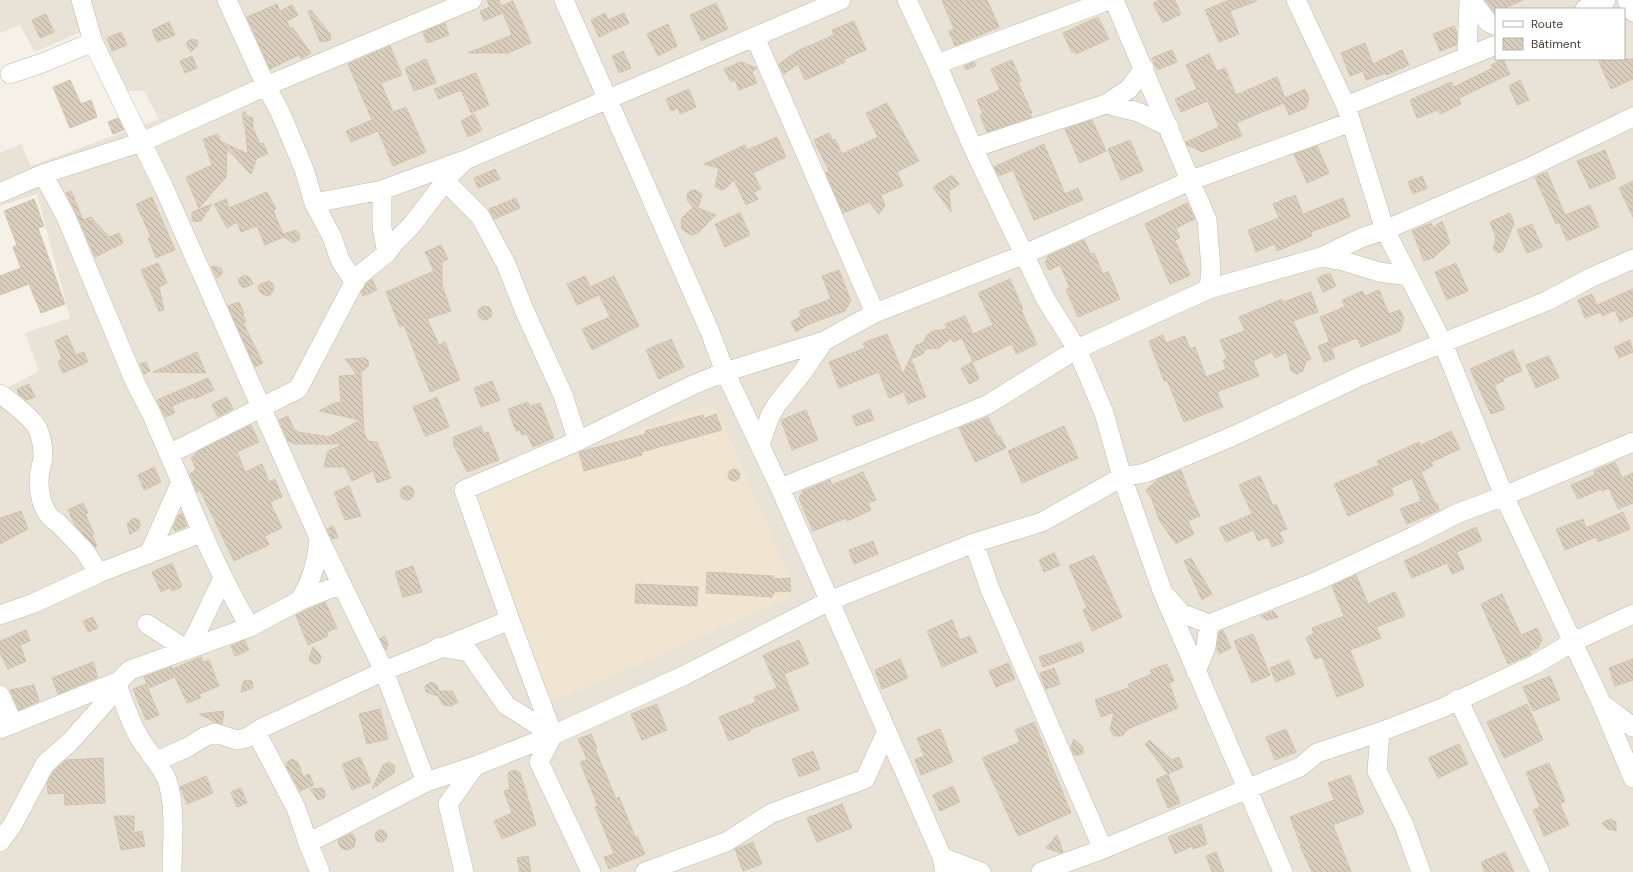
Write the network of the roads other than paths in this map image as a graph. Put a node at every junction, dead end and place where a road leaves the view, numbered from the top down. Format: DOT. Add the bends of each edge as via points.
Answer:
graph roads {
  1 [pos="81,0"];
  2 [pos="227,0"];
  3 [pos="472,0"];
  4 [pos="564,0"];
  5 [pos="842,0"];
  6 [pos="907,0"];
  7 [pos="1109,0"];
  8 [pos="1114,0"];
  9 [pos="1296,0"];
  10 [pos="1470,0"];
  11 [pos="1606,0"];
  12 [pos="1627,0"];
  13 [pos="1587,8"];
  14 [pos="1633,12"];
  15 [pos="1495,26"];
  16 [pos="755,37"];
  17 [pos="92,42"];
  18 [pos="1495,45"];
  19 [pos="1467,56"];
  20 [pos="937,64"];
  21 [pos="1144,68"];
  22 [pos="10,74"];
  23 [pos="266,86"];
  24 [pos="609,100"];
  25 [pos="1106,104"];
  26 [pos="1349,114"];
  27 [pos="1633,117"];
  28 [pos="1169,127"];
  29 [pos="142,142"];
  30 [pos="972,148"];
  31 [pos="465,160"];
  32 [pos="43,174"];
  33 [pos="1192,180"];
  34 [pos="446,182"];
  35 [pos="382,190"];
  36 [pos="0,193"];
  37 [pos="314,203"];
  38 [pos="1385,230"];
  39 [pos="387,253"];
  40 [pos="1025,254"];
  41 [pos="1321,257"];
  42 [pos="1633,259"];
  43 [pos="1409,276"];
  44 [pos="355,283"];
  45 [pos="1209,289"];
  46 [pos="875,313"];
  47 [pos="824,341"];
  48 [pos="1443,343"];
  49 [pos="1077,349"];
  50 [pos="725,372"];
  51 [pos="0,394"];
  52 [pos="262,408"];
  53 [pos="578,441"];
  54 [pos="1633,442"];
  55 [pos="760,445"];
  56 [pos="169,454"];
  57 [pos="1122,477"];
  58 [pos="181,482"];
  59 [pos="780,488"];
  60 [pos="1504,496"];
  61 [pos="201,533"];
  62 [pos="319,538"];
  63 [pos="974,543"];
  64 [pos="149,554"];
  65 [pos="99,573"];
  66 [pos="222,580"];
  67 [pos="342,584"];
  68 [pos="1163,593"];
  69 [pos="299,601"];
  70 [pos="830,601"];
  71 [pos="1633,614"];
  72 [pos="0,615"];
  73 [pos="510,620"];
  74 [pos="147,624"];
  75 [pos="1209,624"];
  76 [pos="250,626"];
  77 [pos="1573,642"];
  78 [pos="439,647"];
  79 [pos="187,650"];
  80 [pos="384,671"];
  81 [pos="1196,672"];
  82 [pos="119,685"];
  83 [pos="0,695"];
  84 [pos="1458,699"];
  85 [pos="1602,704"];
  86 [pos="6,726"];
  87 [pos="1633,727"];
  88 [pos="887,731"];
  89 [pos="256,732"];
  90 [pos="1380,732"];
  91 [pos="553,735"];
  92 [pos="157,761"];
  93 [pos="475,766"];
  94 [pos="1633,778"];
  95 [pos="426,782"];
  96 [pos="1246,789"];
  97 [pos="0,842"];
  98 [pos="308,843"];
  99 [pos="1102,849"];
  100 [pos="944,865"];
  101 [pos="172,872"];
  102 [pos="320,872"];
  103 [pos="464,872"];
  104 [pos="591,872"];
  105 [pos="645,872"];
  106 [pos="981,872"];
  107 [pos="1041,872"];
  108 [pos="1283,872"];
  109 [pos="1421,872"];
  110 [pos="1540,872"];
  1 -- 17 [label="street"];
  2 -- 23 [label="street"];
  3 -- 23 [label="street"];
  4 -- 24 [label="street"];
  5 -- 16 [label="street"];
  6 -- 20 [label="street"];
  7 -- 20 [label="street"];
  8 -- 21 [label="street"];
  9 -- 26 [label="street"];
  10 -- 15 [label="street" via="1488,22"];
  10 -- 19 [label="street"];
  11 -- 13 [label="street"];
  12 -- 14 [label="street"];
  16 -- 24 [label="street"];
  16 -- 46 [label="street"];
  17 -- 22 [label="street"];
  17 -- 29 [label="street"];
  18 -- 19 [label="street"];
  19 -- 26 [label="street"];
  20 -- 30 [label="street"];
  21 -- 25 [label="street" via="1129,89"];
  21 -- 28 [label="street"];
  23 -- 29 [label="street"];
  23 -- 37 [label="street" via="304,169"];
  24 -- 31 [label="street"];
  24 -- 50 [label="street"];
  25 -- 28 [label="street" via="1138,112"];
  25 -- 30 [label="street"];
  26 -- 33 [label="street"];
  26 -- 38 [label="street"];
  27 -- 38 [label="street" via="1526,169"];
  28 -- 33 [label="street"];
  29 -- 32 [label="street"];
  29 -- 52 [label="street"];
  30 -- 40 [label="street"];
  31 -- 34 [label="street"];
  31 -- 35 [label="street"];
  32 -- 36 [label="street"];
  32 -- 56 [label="street" via="66,217 135,382"];
  33 -- 40 [label="street"];
  33 -- 45 [label="street" via="1207,220 1211,268"];
  34 -- 39 [label="street"];
  34 -- 53 [label="street" via="480,216 506,264 562,395"];
  35 -- 37 [label="street"];
  35 -- 39 [label="street" via="382,228"];
  37 -- 44 [label="street" via="332,237 340,260"];
  38 -- 41 [label="street" via="1363,237"];
  38 -- 43 [label="street"];
  39 -- 44 [label="street" via="357,277"];
  40 -- 46 [label="street"];
  40 -- 49 [label="street" via="1046,300"];
  41 -- 43 [label="street" via="1378,272"];
  41 -- 45 [label="street"];
  42 -- 48 [label="street" via="1547,301"];
  43 -- 48 [label="street"];
  44 -- 52 [label="street" via="298,389"];
  45 -- 49 [label="street"];
  46 -- 47 [label="street"];
  47 -- 50 [label="street"];
  47 -- 55 [label="street" via="777,404"];
  48 -- 57 [label="street" via="1363,375 1145,473"];
  48 -- 60 [label="street"];
  49 -- 57 [label="street" via="1104,413"];
  49 -- 59 [label="street" via="987,405"];
  50 -- 53 [label="street"];
  50 -- 55 [label="street"];
  51 -- 65 [label="street" via="38,427 43,457 39,482 41,501 52,520 84,550"];
  52 -- 56 [label="street"];
  52 -- 62 [label="street"];
  53 -- 73 [label="street" via="464,490"];
  54 -- 60 [label="street"];
  55 -- 59 [label="street"];
  56 -- 58 [label="street"];
  57 -- 63 [label="street" via="1042,522"];
  57 -- 68 [label="street"];
  58 -- 61 [label="street"];
  58 -- 64 [label="street"];
  59 -- 70 [label="street"];
  60 -- 75 [label="street" via="1456,514 1315,582"];
  60 -- 77 [label="street"];
  61 -- 64 [label="street"];
  61 -- 66 [label="street"];
  62 -- 67 [label="street"];
  62 -- 69 [label="street" via="314,572"];
  63 -- 70 [label="street"];
  63 -- 99 [label="street" via="990,589"];
  64 -- 65 [label="street"];
  65 -- 72 [label="street" via="34,603"];
  66 -- 76 [label="street"];
  66 -- 79 [label="street"];
  67 -- 69 [label="street"];
  67 -- 80 [label="street"];
  68 -- 75 [label="street" via="1181,613"];
  68 -- 81 [label="street"];
  69 -- 76 [label="street"];
  70 -- 88 [label="street"];
  70 -- 91 [label="street" via="683,676"];
  71 -- 77 [label="street"];
  73 -- 78 [label="street"];
  73 -- 91 [label="street"];
  74 -- 79 [label="street"];
  75 -- 81 [label="street" via="1206,647"];
  76 -- 79 [label="street"];
  77 -- 84 [label="street" via="1534,665"];
  77 -- 85 [label="street"];
  78 -- 80 [label="street"];
  78 -- 91 [label="street" via="469,652 506,705"];
  79 -- 82 [label="street" via="130,670"];
  80 -- 89 [label="street"];
  80 -- 95 [label="street"];
  81 -- 96 [label="street"];
  82 -- 86 [label="street"];
  82 -- 92 [label="street" via="138,736"];
  82 -- 97 [label="street" via="70,742 45,764 13,824"];
  83 -- 86 [label="street"];
  84 -- 90 [label="street" via="1442,708"];
  84 -- 110 [label="street"];
  85 -- 87 [label="street"];
  85 -- 94 [label="street"];
  88 -- 100 [label="street"];
  88 -- 105 [label="street" via="865,779 772,814 726,842"];
  89 -- 92 [label="street" via="237,740 215,733"];
  89 -- 98 [label="street" via="296,808"];
  90 -- 96 [label="street" via="1316,753 1300,767"];
  90 -- 109 [label="street" via="1377,771 1404,825"];
  91 -- 93 [label="street"];
  91 -- 104 [label="street" via="539,762"];
  92 -- 101 [label="street" via="168,782 172,806"];
  93 -- 95 [label="street"];
  93 -- 103 [label="street" via="448,804"];
  95 -- 98 [label="street"];
  96 -- 99 [label="street"];
  96 -- 108 [label="street"];
  98 -- 102 [label="street"];
  99 -- 107 [label="street"];
  100 -- 106 [label="street"];
}
